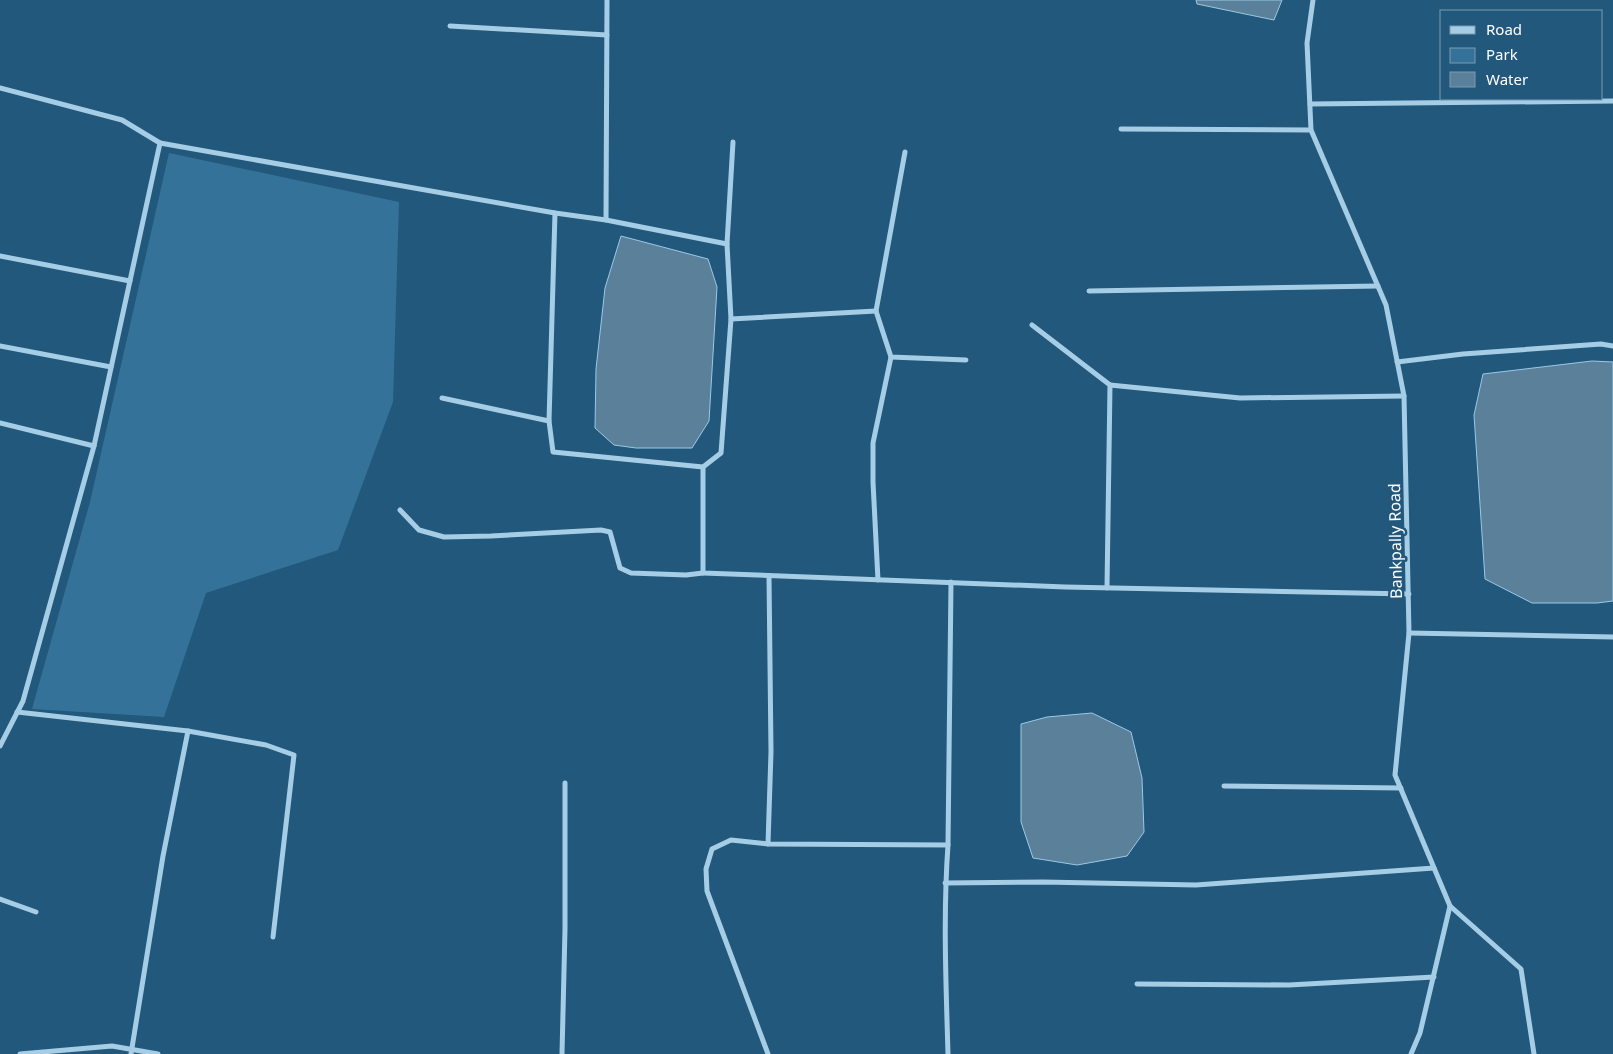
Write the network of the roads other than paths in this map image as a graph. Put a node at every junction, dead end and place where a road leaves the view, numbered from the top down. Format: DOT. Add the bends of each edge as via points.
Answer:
graph roads {
  1 [pos="607,0"];
  2 [pos="1313,0"];
  3 [pos="450,26"];
  4 [pos="607,35"];
  5 [pos="0,88"];
  6 [pos="1613,101"];
  7 [pos="1310,104"];
  8 [pos="1121,129"];
  9 [pos="1311,130"];
  10 [pos="733,142"];
  11 [pos="160,143"];
  12 [pos="905,152"];
  13 [pos="555,213"];
  14 [pos="606,220"];
  15 [pos="727,244"];
  16 [pos="0,256"];
  17 [pos="130,280"];
  18 [pos="1378,286"];
  19 [pos="1089,291"];
  20 [pos="876,311"];
  21 [pos="731,319"];
  22 [pos="1032,325"];
  23 [pos="0,346"];
  24 [pos="1613,346"];
  25 [pos="891,357"];
  26 [pos="966,360"];
  27 [pos="1397,362"];
  28 [pos="111,368"];
  29 [pos="1110,385"];
  30 [pos="1404,396"];
  31 [pos="442,398"];
  32 [pos="549,421"];
  33 [pos="0,423"];
  34 [pos="94,446"];
  35 [pos="702,467"];
  36 [pos="400,510"];
  37 [pos="703,573"];
  38 [pos="769,576"];
  39 [pos="878,580"];
  40 [pos="951,582"];
  41 [pos="1107,588"];
  42 [pos="1409,594"];
  43 [pos="1409,633"];
  44 [pos="1613,636"];
  45 [pos="17,712"];
  46 [pos="188,731"];
  47 [pos="0,746"];
  48 [pos="566,783"];
  49 [pos="1224,786"];
  50 [pos="1401,788"];
  51 [pos="768,844"];
  52 [pos="948,845"];
  53 [pos="1434,868"];
  54 [pos="946,883"];
  55 [pos="0,899"];
  56 [pos="1450,906"];
  57 [pos="36,912"];
  58 [pos="273,938"];
  59 [pos="1434,977"];
  60 [pos="1137,984"];
  61 [pos="131,1052"];
  62 [pos="20,1054"];
  63 [pos="158,1054"];
  64 [pos="562,1054"];
  65 [pos="768,1054"];
  66 [pos="948,1054"];
  67 [pos="1411,1054"];
  68 [pos="1534,1054"];
  1 -- 4 [label="street"];
  2 -- 7 [label="street, Bankpally Road" via="1306,43"];
  3 -- 4 [label="street"];
  4 -- 14 [label="street"];
  5 -- 11 [label="street" via="122,120"];
  6 -- 7 [label="street"];
  7 -- 9 [label="street, Bankpally Road"];
  8 -- 9 [label="street"];
  9 -- 18 [label="street, Bankpally Road"];
  10 -- 15 [label="street"];
  11 -- 13 [label="street"];
  11 -- 17 [label="street"];
  12 -- 20 [label="street"];
  13 -- 14 [label="street"];
  13 -- 32 [label="street"];
  14 -- 15 [label="street"];
  15 -- 21 [label="street"];
  16 -- 17 [label="street"];
  17 -- 28 [label="street"];
  18 -- 19 [label="street"];
  18 -- 27 [label="street, Bankpally Road" via="1386,305"];
  20 -- 21 [label="street"];
  20 -- 25 [label="street"];
  21 -- 35 [label="street" via="721,453"];
  22 -- 29 [label="street"];
  23 -- 28 [label="street"];
  24 -- 27 [label="street" via="1601,344 1463,354"];
  25 -- 26 [label="street"];
  25 -- 39 [label="street" via="873,443"];
  27 -- 30 [label="street, Bankpally Road"];
  28 -- 34 [label="street"];
  29 -- 30 [label="street" via="1240,398"];
  29 -- 41 [label="street"];
  30 -- 42 [label="street, Bankpally Road"];
  31 -- 32 [label="street"];
  32 -- 35 [label="street" via="553,452"];
  33 -- 34 [label="street"];
  34 -- 45 [label="street" via="23,702"];
  35 -- 37 [label="street"];
  36 -- 37 [label="street" via="419,530 444,537 601,530 610,532 620,568 631,574"];
  37 -- 38 [label="street"];
  38 -- 39 [label="street"];
  38 -- 51 [label="street" via="771,752"];
  39 -- 40 [label="street"];
  40 -- 41 [label="street"];
  40 -- 52 [label="street"];
  41 -- 42 [label="street"];
  42 -- 43 [label="street, Bankpally Road"];
  43 -- 44 [label="street"];
  43 -- 50 [label="street, Bankpally Road" via="1395,776"];
  45 -- 46 [label="street"];
  45 -- 47 [label="street"];
  46 -- 58 [label="street" via="266,745 294,755"];
  46 -- 61 [label="street" via="163,856"];
  48 -- 64 [label="street"];
  49 -- 50 [label="street"];
  50 -- 53 [label="street, Bankpally Road"];
  51 -- 52 [label="street"];
  51 -- 65 [label="street" via="731,840 712,849 706,869 707,891"];
  52 -- 54 [label="street"];
  53 -- 54 [label="street" via="1196,885"];
  53 -- 56 [label="street, Bankpally Road"];
  54 -- 66 [label="street"];
  55 -- 57 [label="street"];
  56 -- 59 [label="street"];
  56 -- 68 [label="street, Bankpally Road" via="1521,970"];
  59 -- 60 [label="street" via="1289,985"];
  59 -- 67 [label="street"];
  61 -- 62 [label="street" via="112,1046"];
  61 -- 63 [label="street"];
}
